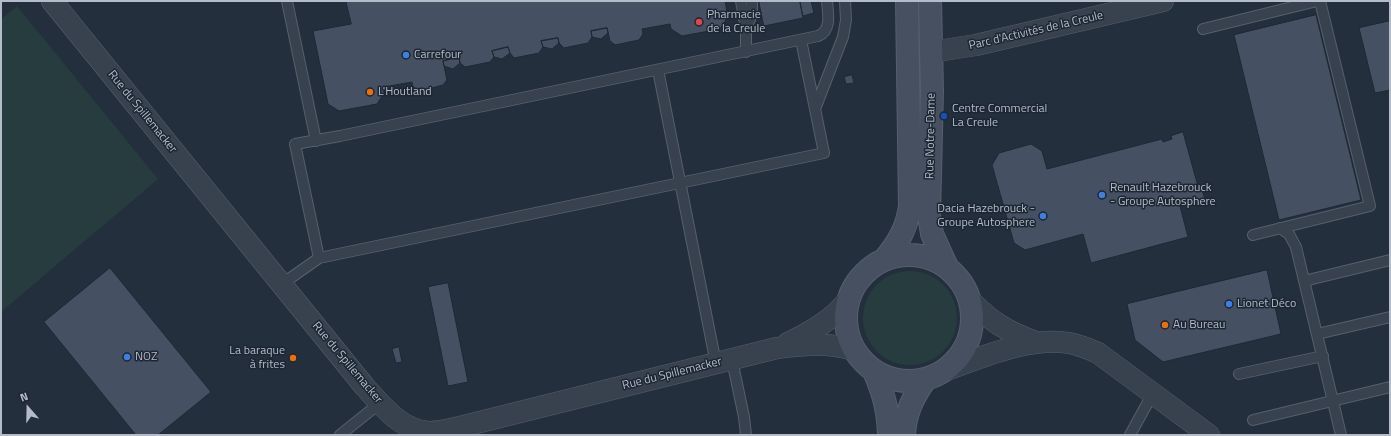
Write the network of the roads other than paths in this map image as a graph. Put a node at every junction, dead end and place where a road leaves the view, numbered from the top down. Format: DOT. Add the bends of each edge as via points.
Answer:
graph roads {
  1 [pos="52,1"];
  2 [pos="287,1"];
  3 [pos="741,1"];
  4 [pos="752,1"];
  5 [pos="827,1"];
  6 [pos="845,1"];
  7 [pos="907,1"];
  8 [pos="930,1"];
  9 [pos="1163,1"];
  10 [pos="1319,1"];
  11 [pos="746,29"];
  12 [pos="1203,29"];
  13 [pos="801,40"];
  14 [pos="746,52"];
  15 [pos="931,52"];
  16 [pos="658,70"];
  17 [pos="815,109"];
  18 [pos="316,141"];
  19 [pos="680,183"];
  20 [pos="1280,228"];
  21 [pos="1253,234"];
  22 [pos="319,258"];
  23 [pos="884,260"];
  24 [pos="1390,260"];
  25 [pos="946,267"];
  26 [pos="1304,281"];
  27 [pos="282,284"];
  28 [pos="970,299"];
  29 [pos="848,300"];
  30 [pos="1390,316"];
  31 [pos="1317,334"];
  32 [pos="1036,342"];
  33 [pos="777,348"];
  34 [pos="854,350"];
  35 [pos="1323,356"];
  36 [pos="724,362"];
  37 [pos="946,370"];
  38 [pos="874,371"];
  39 [pos="1239,374"];
  40 [pos="925,380"];
  41 [pos="1390,387"];
  42 [pos="1153,393"];
  43 [pos="1334,400"];
  44 [pos="380,403"];
  45 [pos="1253,420"];
  46 [pos="451,432"];
  47 [pos="340,435"];
  48 [pos="746,435"];
  49 [pos="889,435"];
  50 [pos="904,435"];
  51 [pos="1130,435"];
  52 [pos="1209,435"];
  53 [pos="1342,435"];
  1 -- 27 [label="street, Rue du Spillemacker"];
  2 -- 18 [label="lane"];
  3 -- 11 [label="lane"];
  4 -- 11 [label="lane" via="752,14"];
  5 -- 13 [label="lane" via="826,32"];
  6 -- 17 [label="lane" via="846,20 843,37"];
  7 -- 23 [label="main road, Rue Notre-Dame" via="910,206 902,235"];
  8 -- 15 [label="main road, Rue Notre-Dame"];
  9 -- 15 [label="street, Parc d'Activités de la Creule" via="976,45"];
  10 -- 12 [label="lane"];
  10 -- 20 [label="lane" via="1370,206"];
  11 -- 14 [label="lane"];
  13 -- 14 [label="lane"];
  13 -- 17 [label="lane"];
  14 -- 16 [label="lane"];
  15 -- 25 [label="main road, Rue Notre-Dame" via="929,215 932,234"];
  16 -- 18 [label="lane"];
  16 -- 19 [label="lane"];
  17 -- 19 [label="lane" via="824,153"];
  18 -- 22 [label="lane" via="295,144"];
  19 -- 22 [label="lane"];
  19 -- 36 [label="lane"];
  20 -- 21 [label="lane"];
  20 -- 26 [label="lane" via="1293,240"];
  22 -- 27 [label="lane"];
  23 -- 25 [label="main road" via="916,255 932,259"];
  23 -- 29 [label="main road" via="864,273"];
  24 -- 26 [label="lane"];
  25 -- 28 [label="main road" via="958,278"];
  26 -- 31 [label="lane"];
  27 -- 44 [label="street, Rue du Spillemacker"];
  28 -- 32 [label="street" via="1001,327"];
  28 -- 37 [label="main road" via="973,322 969,338 963,352"];
  29 -- 33 [label="street, Rue du Spillemacker" via="820,326"];
  29 -- 34 [label="main road" via="846,329"];
  30 -- 31 [label="lane"];
  31 -- 35 [label="lane"];
  32 -- 37 [label="street"];
  32 -- 42 [label="street" via="1070,343 1085,347 1098,353"];
  33 -- 34 [label="street, Rue du Spillemacker" via="820,344"];
  33 -- 36 [label="street, Rue du Spillemacker"];
  34 -- 38 [label="main road"];
  35 -- 39 [label="lane"];
  35 -- 43 [label="lane"];
  36 -- 46 [label="street, Rue du Spillemacker"];
  36 -- 48 [label="lane" via="744,417"];
  37 -- 40 [label="main road"];
  38 -- 40 [label="main road" via="902,381"];
  38 -- 49 [label="main road" via="885,398"];
  40 -- 50 [label="main road" via="908,410"];
  41 -- 43 [label="lane"];
  42 -- 51 [label="lane"];
  42 -- 52 [label="street"];
  43 -- 45 [label="lane"];
  43 -- 53 [label="lane"];
  44 -- 46 [label="street, Rue du Spillemacker" via="396,418 418,429"];
  44 -- 47 [label="lane"];
}
